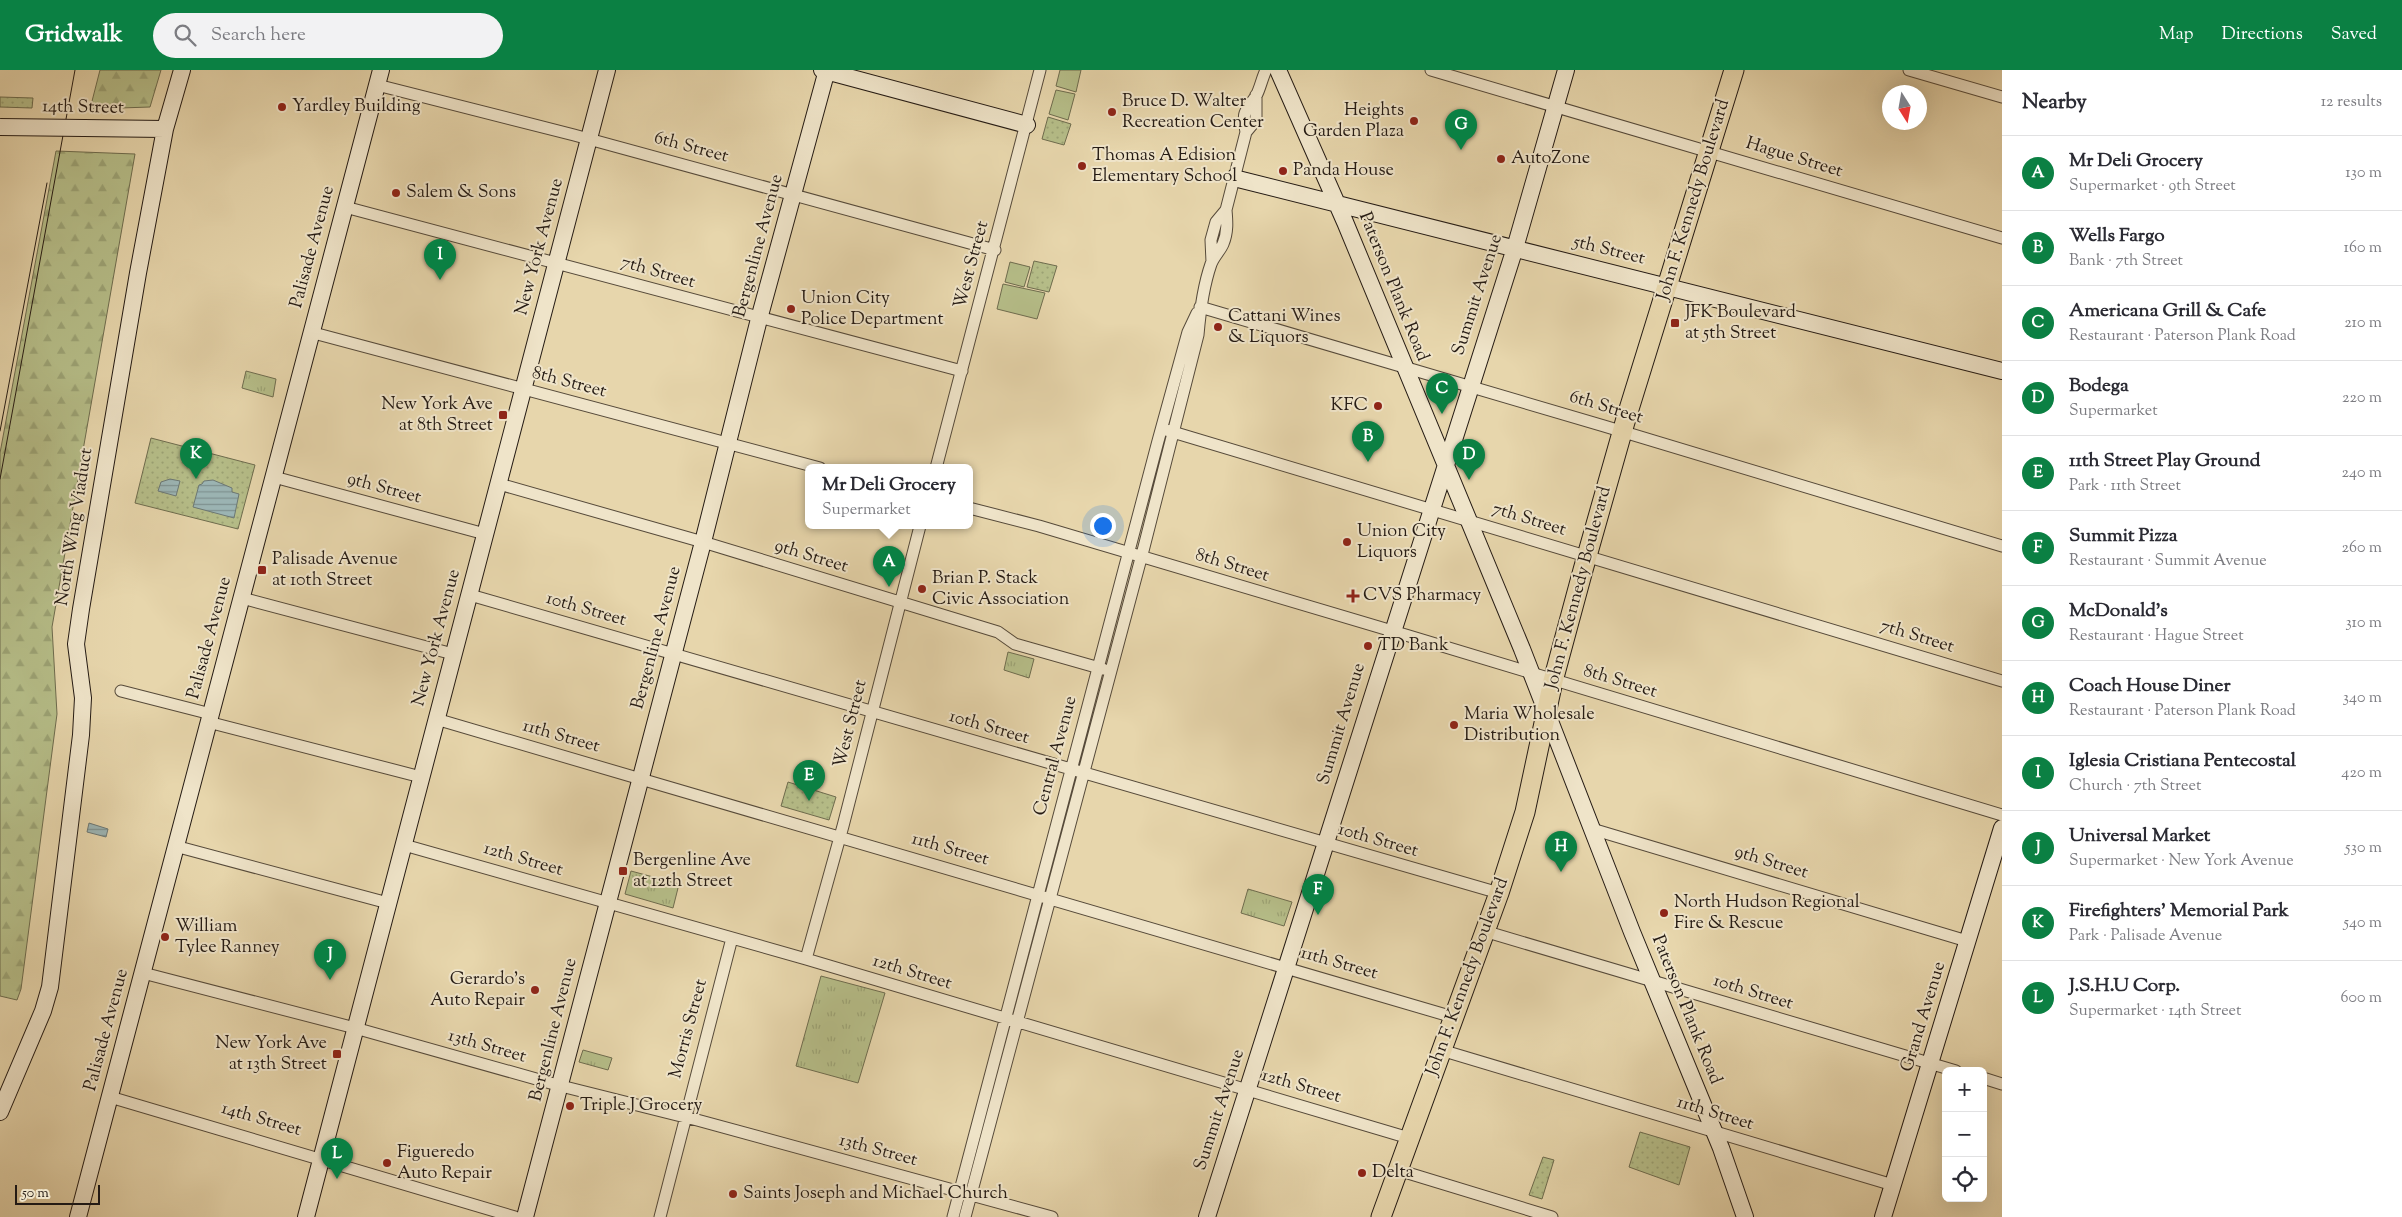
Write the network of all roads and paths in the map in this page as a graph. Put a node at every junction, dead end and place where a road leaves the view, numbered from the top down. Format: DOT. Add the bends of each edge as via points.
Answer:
graph roads {
  1 [pos="182,70"];
  2 [pos="608,70"];
  3 [pos="825,70"];
  4 [pos="1040,70"];
  5 [pos="1266,70"];
  6 [pos="1278,70"];
  7 [pos="1430,70"];
  8 [pos="1566,70"];
  9 [pos="1734,70"];
  10 [pos="1909,70"];
  11 [pos="379,77"];
  12 [pos="2002,97"];
  13 [pos="1556,106"];
  14 [pos="1027,125"];
  15 [pos="0,127"];
  16 [pos="165,129"];
  17 [pos="590,139"];
  18 [pos="1709,151"];
  19 [pos="1234,178"];
  20 [pos="794,195"];
  21 [pos="1337,203"];
  22 [pos="344,207"];
  23 [pos="2002,238"];
  24 [pos="1515,248"];
  25 [pos="995,250"];
  26 [pos="557,263"];
  27 [pos="1667,286"];
  28 [pos="1200,307"];
  29 [pos="759,319"];
  30 [pos="310,332"];
  31 [pos="1403,366"];
  32 [pos="962,371"];
  33 [pos="2002,371"];
  34 [pos="1470,386"];
  35 [pos="524,389"];
  36 [pos="1167,430"];
  37 [pos="1623,431"];
  38 [pos="728,444"];
  39 [pos="805,464"];
  40 [pos="937,464"];
  41 [pos="1445,464"];
  42 [pos="274,478"];
  43 [pos="499,484"];
  44 [pos="973,509"];
  45 [pos="1432,511"];
  46 [pos="1468,520"];
  47 [pos="919,529"];
  48 [pos="485,534"];
  49 [pos="703,542"];
  50 [pos="2002,546"];
  51 [pos="1128,553"];
  52 [pos="1587,556"];
  53 [pos="1141,557"];
  54 [pos="470,595"];
  55 [pos="242,598"];
  56 [pos="900,603"];
  57 [pos="1392,632"];
  58 [pos="453,654"];
  59 [pos="674,654"];
  60 [pos="1097,667"];
  61 [pos="1109,671"];
  62 [pos="1532,675"];
  63 [pos="1553,680"];
  64 [pos="2002,681"];
  65 [pos="122,691"];
  66 [pos="1546,711"];
  67 [pos="872,712"];
  68 [pos="209,718"];
  69 [pos="436,719"];
  70 [pos="1071,770"];
  71 [pos="1084,774"];
  72 [pos="421,777"];
  73 [pos="640,778"];
  74 [pos="2002,815"];
  75 [pos="2002,828"];
  76 [pos="1592,829"];
  77 [pos="840,837"];
  78 [pos="1326,844"];
  79 [pos="404,845"];
  80 [pos="176,846"];
  81 [pos="1498,893"];
  82 [pos="1038,894"];
  83 [pos="1050,897"];
  84 [pos="608,902"];
  85 [pos="388,903"];
  86 [pos="1484,932"];
  87 [pos="732,938"];
  88 [pos="1967,940"];
  89 [pos="806,959"];
  90 [pos="1286,967"];
  91 [pos="143,973"];
  92 [pos="1653,982"];
  93 [pos="1454,1017"];
  94 [pos="1012,1021"];
  95 [pos="356,1028"];
  96 [pos="1441,1050"];
  97 [pos="1931,1064"];
  98 [pos="1942,1067"];
  99 [pos="1987,1079"];
  100 [pos="2002,1084"];
  101 [pos="561,1086"];
  102 [pos="1248,1090"];
  103 [pos="110,1097"];
  104 [pos="0,1112"];
  105 [pos="684,1117"];
  106 [pos="1714,1132"];
  107 [pos="1409,1138"];
  108 [pos="321,1159"];
  109 [pos="1398,1170"];
  110 [pos="1893,1185"];
  111 [pos="965,1194"];
  112 [pos="79,1217"];
  113 [pos="306,1217"];
  114 [pos="514,1217"];
  115 [pos="525,1217"];
  116 [pos="660,1217"];
  117 [pos="953,1217"];
  118 [pos="965,1217"];
  119 [pos="1052,1217"];
  120 [pos="1207,1217"];
  121 [pos="1380,1217"];
  122 [pos="1552,1217"];
  123 [pos="1746,1217"];
  124 [pos="1883,1217"];
  1 -- 16 [label="main road, North Wing Viaduct"];
  2 -- 17 [label="main road, New York Avenue"];
  3 -- 14 [label="main road"];
  3 -- 20 [label="main road, Bergenline Avenue"];
  4 -- 14 [label="street, West Street"];
  5 -- 19 [label="street, Central Avenue" via="1256,95 1245,108 1246,132"];
  6 -- 21 [label="main road, Paterson Plank Road"];
  7 -- 13 [label="street, Hague Street"];
  8 -- 13 [label="main road, Summit Avenue"];
  9 -- 18 [label="main road, John F. Kennedy Boulevard"];
  10 -- 12 [label="street"];
  11 -- 17 [label="street, 6th Street"];
  11 -- 22 [label="main road, Palisade Avenue"];
  13 -- 18 [label="street, Hague Street"];
  13 -- 24 [label="main road, Summit Avenue"];
  14 -- 25 [label="street, West Street"];
  15 -- 16 [label="main road, 14th Street, bridge"];
  16 -- 104 [label="main road, North Wing Viaduct" via="76,644 83,698 81,735 50,987"];
  17 -- 20 [label="street, 6th Street"];
  17 -- 26 [label="main road, New York Avenue"];
  18 -- 23 [label="street, Hague Street"];
  18 -- 27 [label="main road, John F. Kennedy Boulevard"];
  19 -- 21 [label="main road, 5th Street"];
  19 -- 28 [label="street, Central Avenue" via="1226,210 1216,222 1211,240 1212,262"];
  20 -- 25 [label="street, 6th Street"];
  20 -- 29 [label="main road, Bergenline Avenue"];
  21 -- 24 [label="main road, 5th Street"];
  21 -- 31 [label="main road, Paterson Plank Road"];
  22 -- 26 [label="street, 7th Street"];
  22 -- 30 [label="main road, Palisade Avenue"];
  24 -- 27 [label="main road, 5th Street"];
  24 -- 34 [label="main road, Summit Avenue"];
  25 -- 32 [label="street, West Street"];
  26 -- 29 [label="street, 7th Street"];
  26 -- 35 [label="main road, New York Avenue"];
  27 -- 33 [label="main road, 5th Street"];
  27 -- 37 [label="main road, John F. Kennedy Boulevard"];
  28 -- 31 [label="street, 6th Street"];
  28 -- 36 [label="street, Central Avenue" via="1188,332"];
  29 -- 32 [label="street, 7th Street"];
  29 -- 38 [label="main road, Bergenline Avenue"];
  30 -- 35 [label="street, 8th Street"];
  30 -- 42 [label="main road, Palisade Avenue"];
  31 -- 34 [label="street, 6th Street"];
  31 -- 41 [label="main road, Paterson Plank Road"];
  32 -- 40 [label="street, West Street"];
  34 -- 37 [label="street, 6th Street"];
  34 -- 41 [label="main road, Summit Avenue"];
  35 -- 38 [label="street, 8th Street"];
  35 -- 43 [label="main road, New York Avenue"];
  36 -- 45 [label="street, 7th Street"];
  36 -- 51 [label="street, Central Avenue"];
  36 -- 53 [label="street, Central Avenue"];
  37 -- 50 [label="street, 6th Street"];
  37 -- 52 [label="main road, John F. Kennedy Boulevard"];
  38 -- 39 [label="street, 8th Street"];
  38 -- 49 [label="main road, Bergenline Avenue"];
  41 -- 45 [label="main road, Summit Avenue"];
  41 -- 46 [label="main road, Paterson Plank Road"];
  42 -- 48 [label="street, 9th Street"];
  42 -- 55 [label="main road, Palisade Avenue"];
  43 -- 48 [label="main road, New York Avenue"];
  43 -- 49 [label="street, 9th Street"];
  44 -- 51 [label="street, 8th Street"];
  45 -- 46 [label="street, 7th Street"];
  45 -- 57 [label="main road, Summit Avenue"];
  46 -- 52 [label="street, 7th Street"];
  46 -- 62 [label="main road, Paterson Plank Road"];
  47 -- 56 [label="street, West Street"];
  48 -- 54 [label="main road, New York Avenue"];
  49 -- 56 [label="street, 9th Street"];
  49 -- 59 [label="main road, Bergenline Avenue"];
  51 -- 53 [label="street, 8th Street"];
  51 -- 60 [label="street, Central Avenue"];
  52 -- 63 [label="main road, John F. Kennedy Boulevard"];
  52 -- 64 [label="street, 7th Street"];
  53 -- 57 [label="street, 8th Street"];
  53 -- 61 [label="street, Central Avenue"];
  54 -- 58 [label="main road, New York Avenue"];
  54 -- 59 [label="street, 10th Street"];
  55 -- 58 [label="street"];
  55 -- 68 [label="main road, Palisade Avenue"];
  56 -- 60 [label="street, 9th Street" via="998,632 1015,644"];
  56 -- 67 [label="street, West Street"];
  57 -- 62 [label="street, 8th Street"];
  57 -- 78 [label="main road, Summit Avenue"];
  58 -- 69 [label="main road, New York Avenue"];
  59 -- 67 [label="street, 10th Street"];
  59 -- 73 [label="main road, Bergenline Avenue"];
  60 -- 61 [label="street, 9th Street"];
  60 -- 70 [label="street, Central Avenue"];
  61 -- 71 [label="street, Central Avenue"];
  62 -- 63 [label="street, 8th Street"];
  62 -- 66 [label="main road, Paterson Plank Road"];
  63 -- 66 [label="main road, John F. Kennedy Boulevard"];
  63 -- 74 [label="street, 8th Street"];
  65 -- 68 [label="street"];
  66 -- 76 [label="main road, Paterson Plank Road"];
  66 -- 81 [label="main road, John F. Kennedy Boulevard" via="1525,812"];
  67 -- 70 [label="street, 10th Street"];
  67 -- 77 [label="street, West Street"];
  68 -- 72 [label="street"];
  68 -- 80 [label="main road, Palisade Avenue"];
  69 -- 72 [label="main road, New York Avenue"];
  69 -- 73 [label="street, 11th Street"];
  70 -- 71 [label="street, 10th Street"];
  70 -- 82 [label="street, Central Avenue"];
  71 -- 78 [label="street, 10th Street"];
  71 -- 83 [label="street, Central Avenue"];
  72 -- 79 [label="main road, New York Avenue"];
  73 -- 77 [label="street, 11th Street"];
  73 -- 84 [label="main road, Bergenline Avenue"];
  75 -- 88 [label="main road, Grand Avenue"];
  76 -- 88 [label="street, 9th Street"];
  76 -- 92 [label="main road, Paterson Plank Road"];
  77 -- 82 [label="street, 11th Street"];
  77 -- 89 [label="street, West Street"];
  78 -- 81 [label="street, 10th Street"];
  78 -- 90 [label="main road, Summit Avenue"];
  79 -- 84 [label="street, 12th Street"];
  79 -- 85 [label="main road, New York Avenue"];
  80 -- 85 [label="street"];
  80 -- 91 [label="main road, Palisade Avenue"];
  81 -- 86 [label="main road, John F. Kennedy Boulevard"];
  82 -- 83 [label="street, 11th Street"];
  82 -- 94 [label="street, Central Avenue"];
  83 -- 90 [label="street, 11th Street"];
  83 -- 94 [label="street, Central Avenue"];
  84 -- 87 [label="street, 12th Street"];
  84 -- 101 [label="main road, Bergenline Avenue"];
  85 -- 95 [label="main road, New York Avenue"];
  86 -- 92 [label="street, 10th Street"];
  86 -- 93 [label="main road, John F. Kennedy Boulevard"];
  87 -- 89 [label="street, 12th Street"];
  87 -- 105 [label="street, Morris Street"];
  88 -- 97 [label="main road, Grand Avenue"];
  89 -- 94 [label="street, 12th Street"];
  90 -- 93 [label="street, 11th Street"];
  90 -- 102 [label="main road, Summit Avenue"];
  91 -- 95 [label="street, 13th Street"];
  91 -- 103 [label="main road, Palisade Avenue"];
  92 -- 97 [label="street, 10th Street"];
  92 -- 106 [label="main road, Paterson Plank Road"];
  93 -- 96 [label="main road, John F. Kennedy Boulevard"];
  94 -- 102 [label="street, 12th Street"];
  94 -- 111 [label="street, Central Avenue"];
  95 -- 101 [label="street, 13th Street"];
  95 -- 108 [label="main road, New York Avenue"];
  96 -- 106 [label="street, 11th Street"];
  96 -- 107 [label="main road, John F. Kennedy Boulevard"];
  97 -- 98 [label="street, 10th Street"];
  97 -- 110 [label="main road, Grand Avenue"];
  99 -- 100 [label="street"];
  101 -- 105 [label="street, 13th Street"];
  101 -- 115 [label="main road, Bergenline Avenue"];
  102 -- 107 [label="street, 12th Street"];
  102 -- 120 [label="main road, Summit Avenue"];
  103 -- 108 [label="street, 14th Street"];
  103 -- 112 [label="main road, Palisade Avenue"];
  105 -- 111 [label="street, 13th Street"];
  105 -- 116 [label="street, Morris Street"];
  106 -- 110 [label="street, 11th Street"];
  106 -- 123 [label="main road, Paterson Plank Road"];
  107 -- 109 [label="main road, John F. Kennedy Boulevard"];
  108 -- 113 [label="main road, New York Avenue"];
  108 -- 114 [label="street, 14th Street"];
  109 -- 121 [label="main road, John F. Kennedy Boulevard"];
  109 -- 122 [label="street"];
  110 -- 124 [label="main road, Grand Avenue"];
  111 -- 117 [label="street, Central Avenue"];
  111 -- 118 [label="street, Central Avenue"];
  111 -- 119 [label="street, 13th Street"];
}
